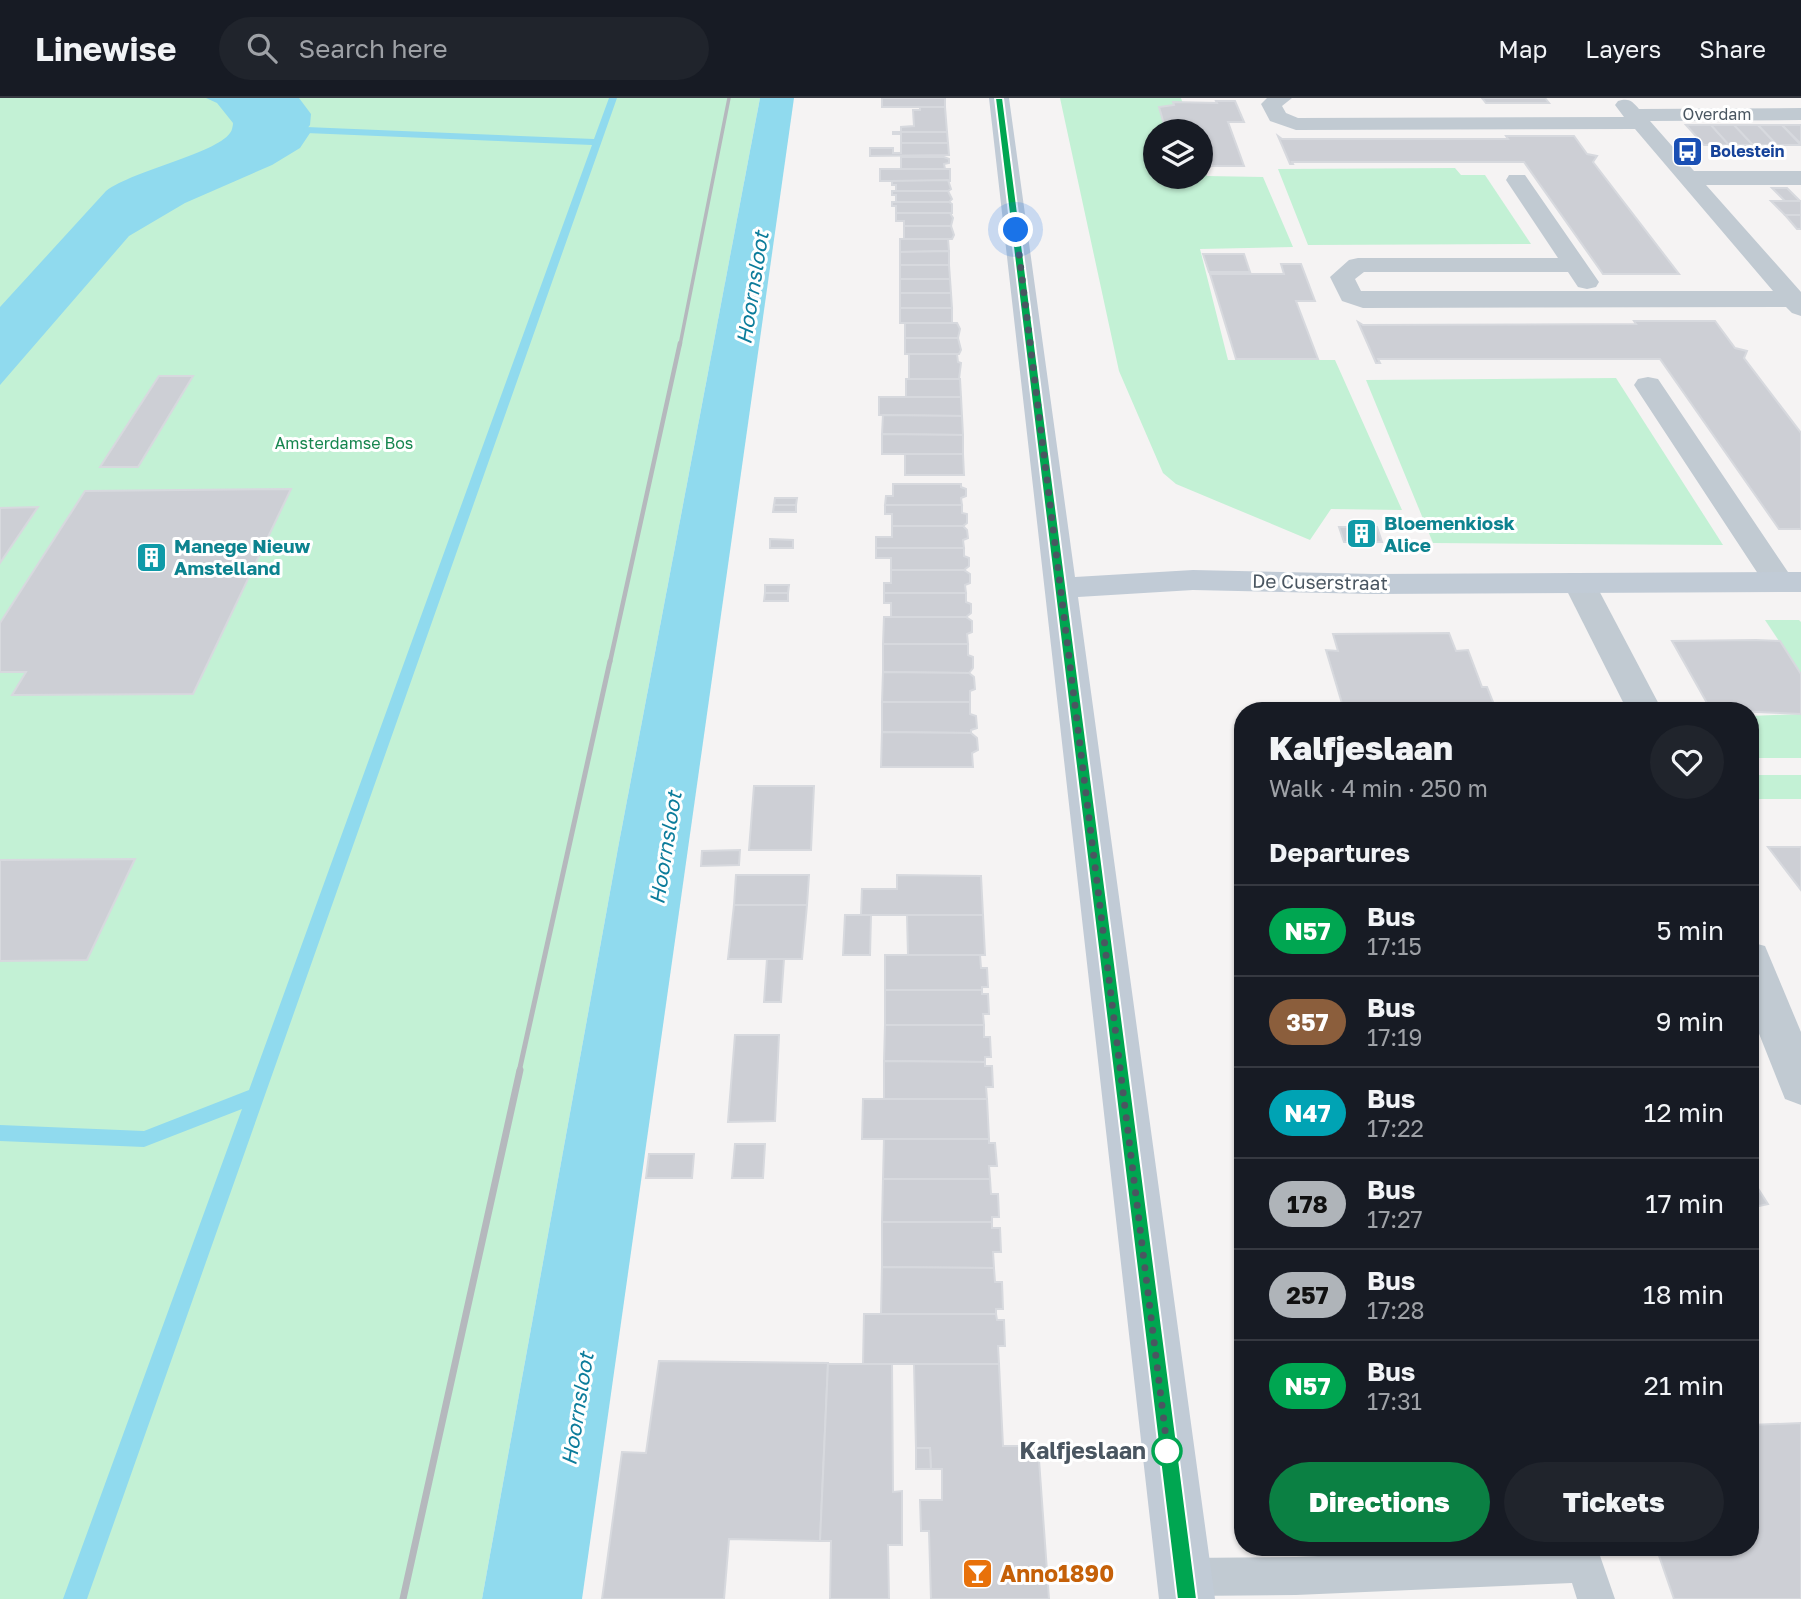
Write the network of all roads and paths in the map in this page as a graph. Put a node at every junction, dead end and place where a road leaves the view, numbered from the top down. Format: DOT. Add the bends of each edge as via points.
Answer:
graph roads {
  1 [pos="999,98"];
  2 [pos="1282,98"];
  3 [pos="1619,98"];
  4 [pos="1801,114"];
  5 [pos="1637,119"];
  6 [pos="1688,178"];
  7 [pos="1801,178"];
  8 [pos="1517,180"];
  9 [pos="1576,265"];
  10 [pos="1600,301"];
  11 [pos="1797,303"];
  12 [pos="1648,385"];
  13 [pos="1790,582"];
  14 [pos="1579,583"];
  15 [pos="1060,588"];
  16 [pos="1641,702"];
  17 [pos="1759,981"];
  18 [pos="1801,1086"];
  19 [pos="1186,1588"];
  20 [pos="1596,1599"];
  1 -- 15 [label="main road"];
  2 -- 5 [label="street" via="1271,104 1277,117 1296,124 1475,114"];
  3 -- 5 [label="street"];
  4 -- 5 [label="street, Overdam"];
  5 -- 6 [label="street"];
  6 -- 7 [label="street"];
  6 -- 11 [label="street"];
  8 -- 9 [label="street"];
  9 -- 10 [label="street"];
  9 -- 10 [label="street" via="1359,265 1342,277 1351,296 1363,300"];
  10 -- 11 [label="street"];
  12 -- 13 [label="street, De Cuserstraat"];
  13 -- 14 [label="main road, De Cuserstraat"];
  14 -- 15 [label="main road, De Cuserstraat" via="1193,580"];
  14 -- 16 [label="street"];
  15 -- 19 [label="main road"];
  17 -- 18 [label="street"];
  19 -- 20 [label="lane" via="1296,1576 1585,1563"];
}
